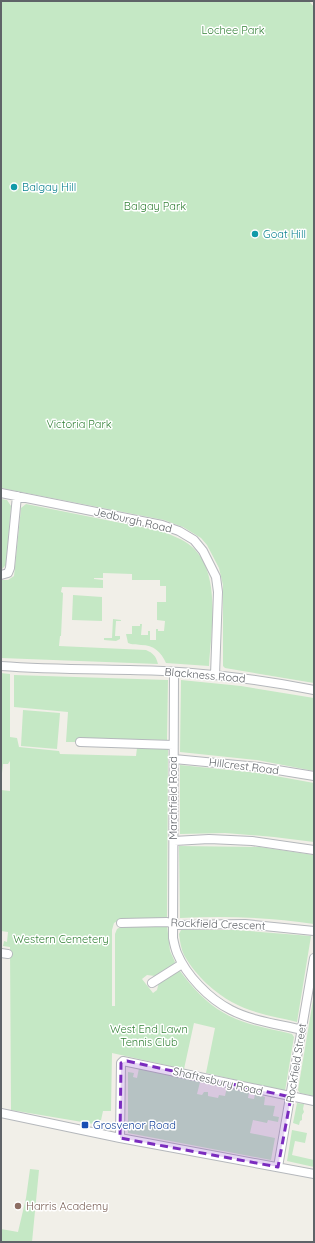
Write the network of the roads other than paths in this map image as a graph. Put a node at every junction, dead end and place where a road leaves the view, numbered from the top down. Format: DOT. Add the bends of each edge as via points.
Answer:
graph roads {
  1 [pos="1,493"];
  2 [pos="16,496"];
  3 [pos="1,575"];
  4 [pos="1,666"];
  5 [pos="174,672"];
  6 [pos="215,675"];
  7 [pos="314,690"];
  8 [pos="80,742"];
  9 [pos="173,745"];
  10 [pos="174,759"];
  11 [pos="314,776"];
  12 [pos="174,841"];
  13 [pos="314,850"];
  14 [pos="121,923"];
  15 [pos="173,924"];
  16 [pos="314,931"];
  17 [pos="314,958"];
  18 [pos="182,964"];
  19 [pos="152,983"];
  20 [pos="302,1030"];
  21 [pos="290,1096"];
  22 [pos="314,1101"];
  23 [pos="1,1114"];
  24 [pos="124,1138"];
  25 [pos="278,1167"];
  26 [pos="314,1174"];
  1 -- 2 [label="street, Jedburgh Road"];
  2 -- 3 [label="street" via="10,568 8,573"];
  2 -- 6 [label="street, Jedburgh Road" via="162,525 194,540 203,551 216,578 218,592"];
  4 -- 5 [label="street, Blackness Road"];
  5 -- 6 [label="street, Blackness Road"];
  5 -- 9 [label="street, Marchfield Road"];
  6 -- 7 [label="street, Blackness Road"];
  8 -- 9 [label="street"];
  9 -- 10 [label="street, Marchfield Road"];
  10 -- 11 [label="street, Hillcrest Road" via="259,767"];
  10 -- 12 [label="street, Marchfield Road"];
  12 -- 13 [label="street" via="209,838"];
  12 -- 15 [label="street, Marchfield Road"];
  14 -- 15 [label="street, Rockfield Crescent"];
  15 -- 16 [label="street, Rockfield Crescent" via="245,924"];
  15 -- 18 [label="street, Marchfield Road" via="173,938"];
  17 -- 20 [label="street, Rockfield Street"];
  18 -- 19 [label="street"];
  18 -- 20 [label="street, Marchfield Road" via="209,994 230,1010"];
  20 -- 21 [label="street, Rockfield Street"];
  21 -- 22 [label="street, Shaftesbury Road"];
  21 -- 24 [label="street, Shaftesbury Road" via="123,1061 120,1063"];
  21 -- 25 [label="street, Rockfield Street"];
  23 -- 24 [label="street"];
  24 -- 25 [label="street"];
  25 -- 26 [label="street"];
}
